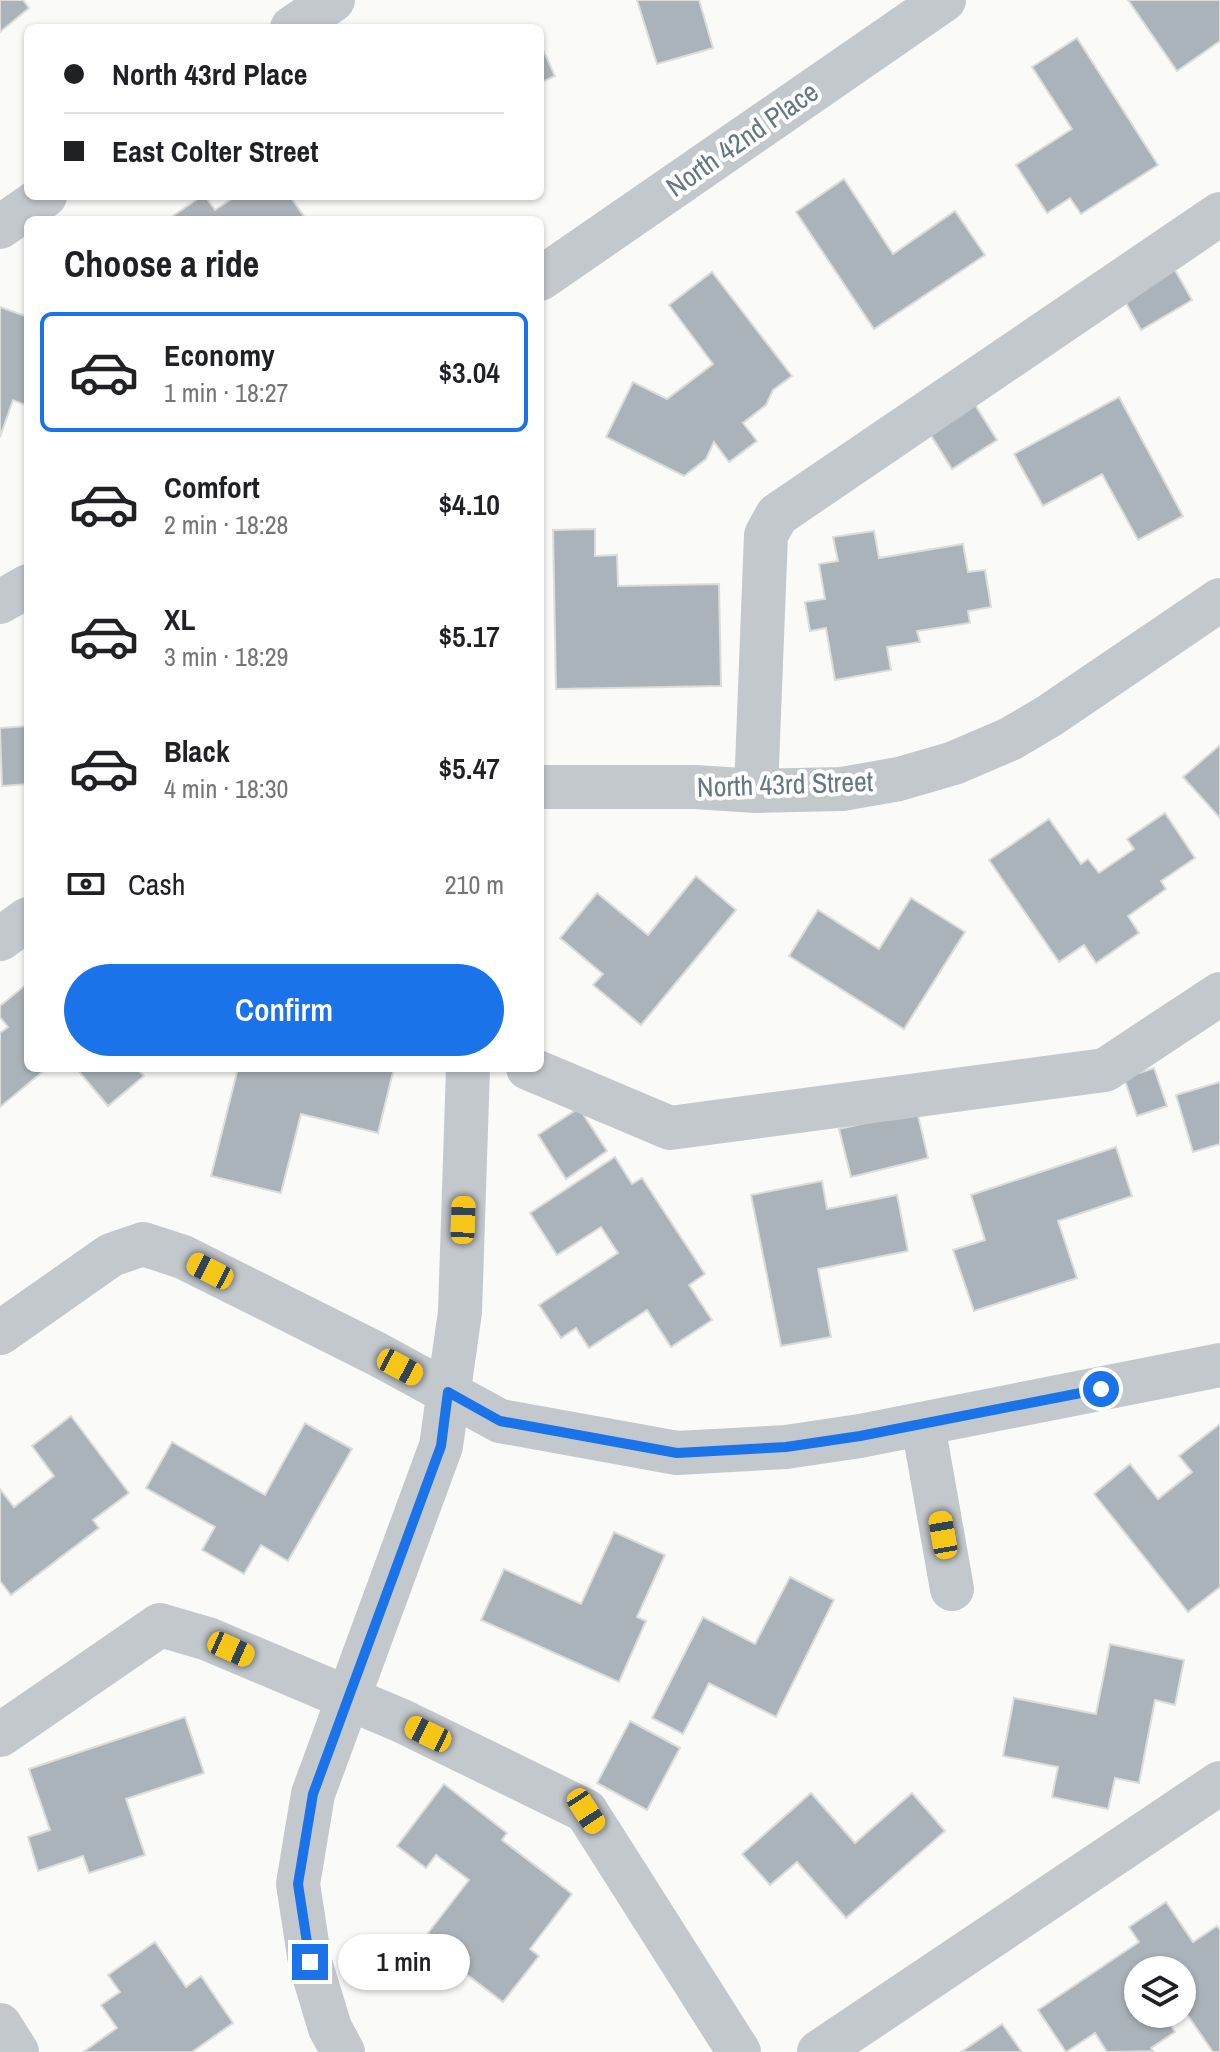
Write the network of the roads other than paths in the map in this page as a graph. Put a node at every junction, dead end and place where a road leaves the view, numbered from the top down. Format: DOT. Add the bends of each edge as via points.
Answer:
graph roads {
  1 [pos="333,0"];
  2 [pos="944,0"];
  3 [pos="298,24"];
  4 [pos="39,200"];
  5 [pos="1220,214"];
  6 [pos="0,227"];
  7 [pos="544,276"];
  8 [pos="24,588"];
  9 [pos="1220,600"];
  10 [pos="0,602"];
  11 [pos="544,787"];
  12 [pos="756,791"];
  13 [pos="24,922"];
  14 [pos="0,939"];
  15 [pos="1220,994"];
  16 [pos="468,1072"];
  17 [pos="537,1072"];
  18 [pos="0,1333"];
  19 [pos="1220,1365"];
  20 [pos="448,1392"];
  21 [pos="923,1425"];
  22 [pos="952,1589"];
  23 [pos="347,1699"];
  24 [pos="0,1735"];
  25 [pos="1220,1783"];
  26 [pos="0,2025"];
  27 [pos="17,2052"];
  28 [pos="343,2052"];
  29 [pos="739,2052"];
  30 [pos="819,2052"];
  1 -- 3 [label="street"];
  2 -- 7 [label="street, North 42nd Place"];
  4 -- 6 [label="street"];
  5 -- 12 [label="street" via="777,515 766,535"];
  8 -- 10 [label="street"];
  9 -- 12 [label="street, North 43rd Street" via="1049,716 954,763 842,789"];
  11 -- 12 [label="street, North 43rd Street"];
  13 -- 14 [label="street"];
  15 -- 17 [label="street" via="1105,1070 670,1128"];
  16 -- 20 [label="street" via="460,1312"];
  18 -- 20 [label="street" via="111,1255 143,1244 183,1257"];
  19 -- 21 [label="street"];
  20 -- 21 [label="street" via="500,1421 677,1453 786,1447"];
  20 -- 23 [label="street" via="441,1446"];
  21 -- 22 [label="street"];
  23 -- 24 [label="street" via="208,1639 160,1625"];
  23 -- 28 [label="street" via="313,1794 298,1884 310,1962"];
  23 -- 29 [label="street" via="586,1811"];
  25 -- 30 [label="street"];
  26 -- 27 [label="street"];
}
